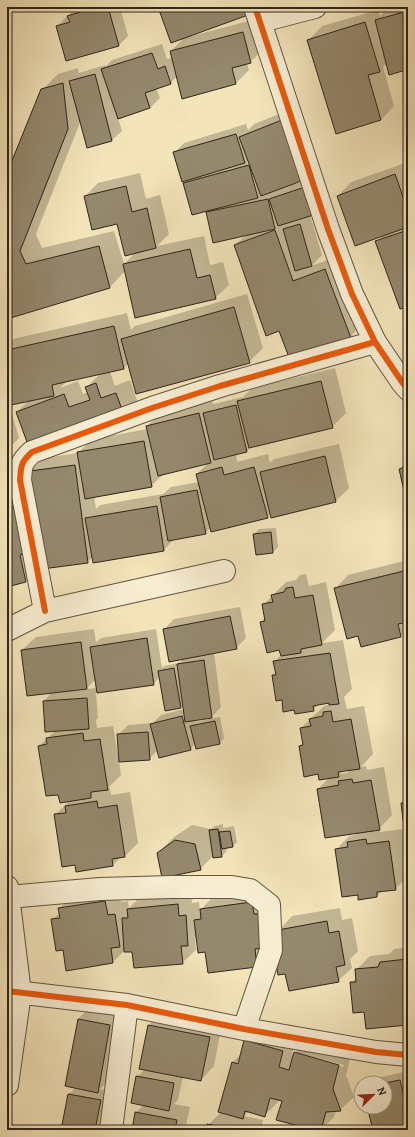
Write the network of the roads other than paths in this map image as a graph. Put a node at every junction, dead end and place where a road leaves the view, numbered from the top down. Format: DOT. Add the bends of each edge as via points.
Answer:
graph roads {
  1 [pos="315,7"];
  2 [pos="258,14"];
  3 [pos="375,342"];
  4 [pos="408,388"];
  5 [pos="224,571"];
  6 [pos="45,611"];
  7 [pos="7,630"];
  8 [pos="8,892"];
  9 [pos="14,992"];
  10 [pos="127,1005"];
  11 [pos="244,1030"];
  12 [pos="408,1056"];
  13 [pos="7,1085"];
  14 [pos="111,1130"];
  1 -- 2 [label="street"];
  2 -- 3 [label="street" via="328,229 352,294"];
  3 -- 4 [label="street"];
  3 -- 6 [label="street" via="220,386 32,452 21,465 20,480"];
  5 -- 6 [label="street"];
  6 -- 7 [label="street"];
  8 -- 9 [label="street"];
  8 -- 11 [label="street" via="171,886 232,887 250,890 269,905 270,950"];
  9 -- 10 [label="street"];
  9 -- 13 [label="street"];
  10 -- 11 [label="street"];
  10 -- 14 [label="street"];
  11 -- 12 [label="street"];
}
